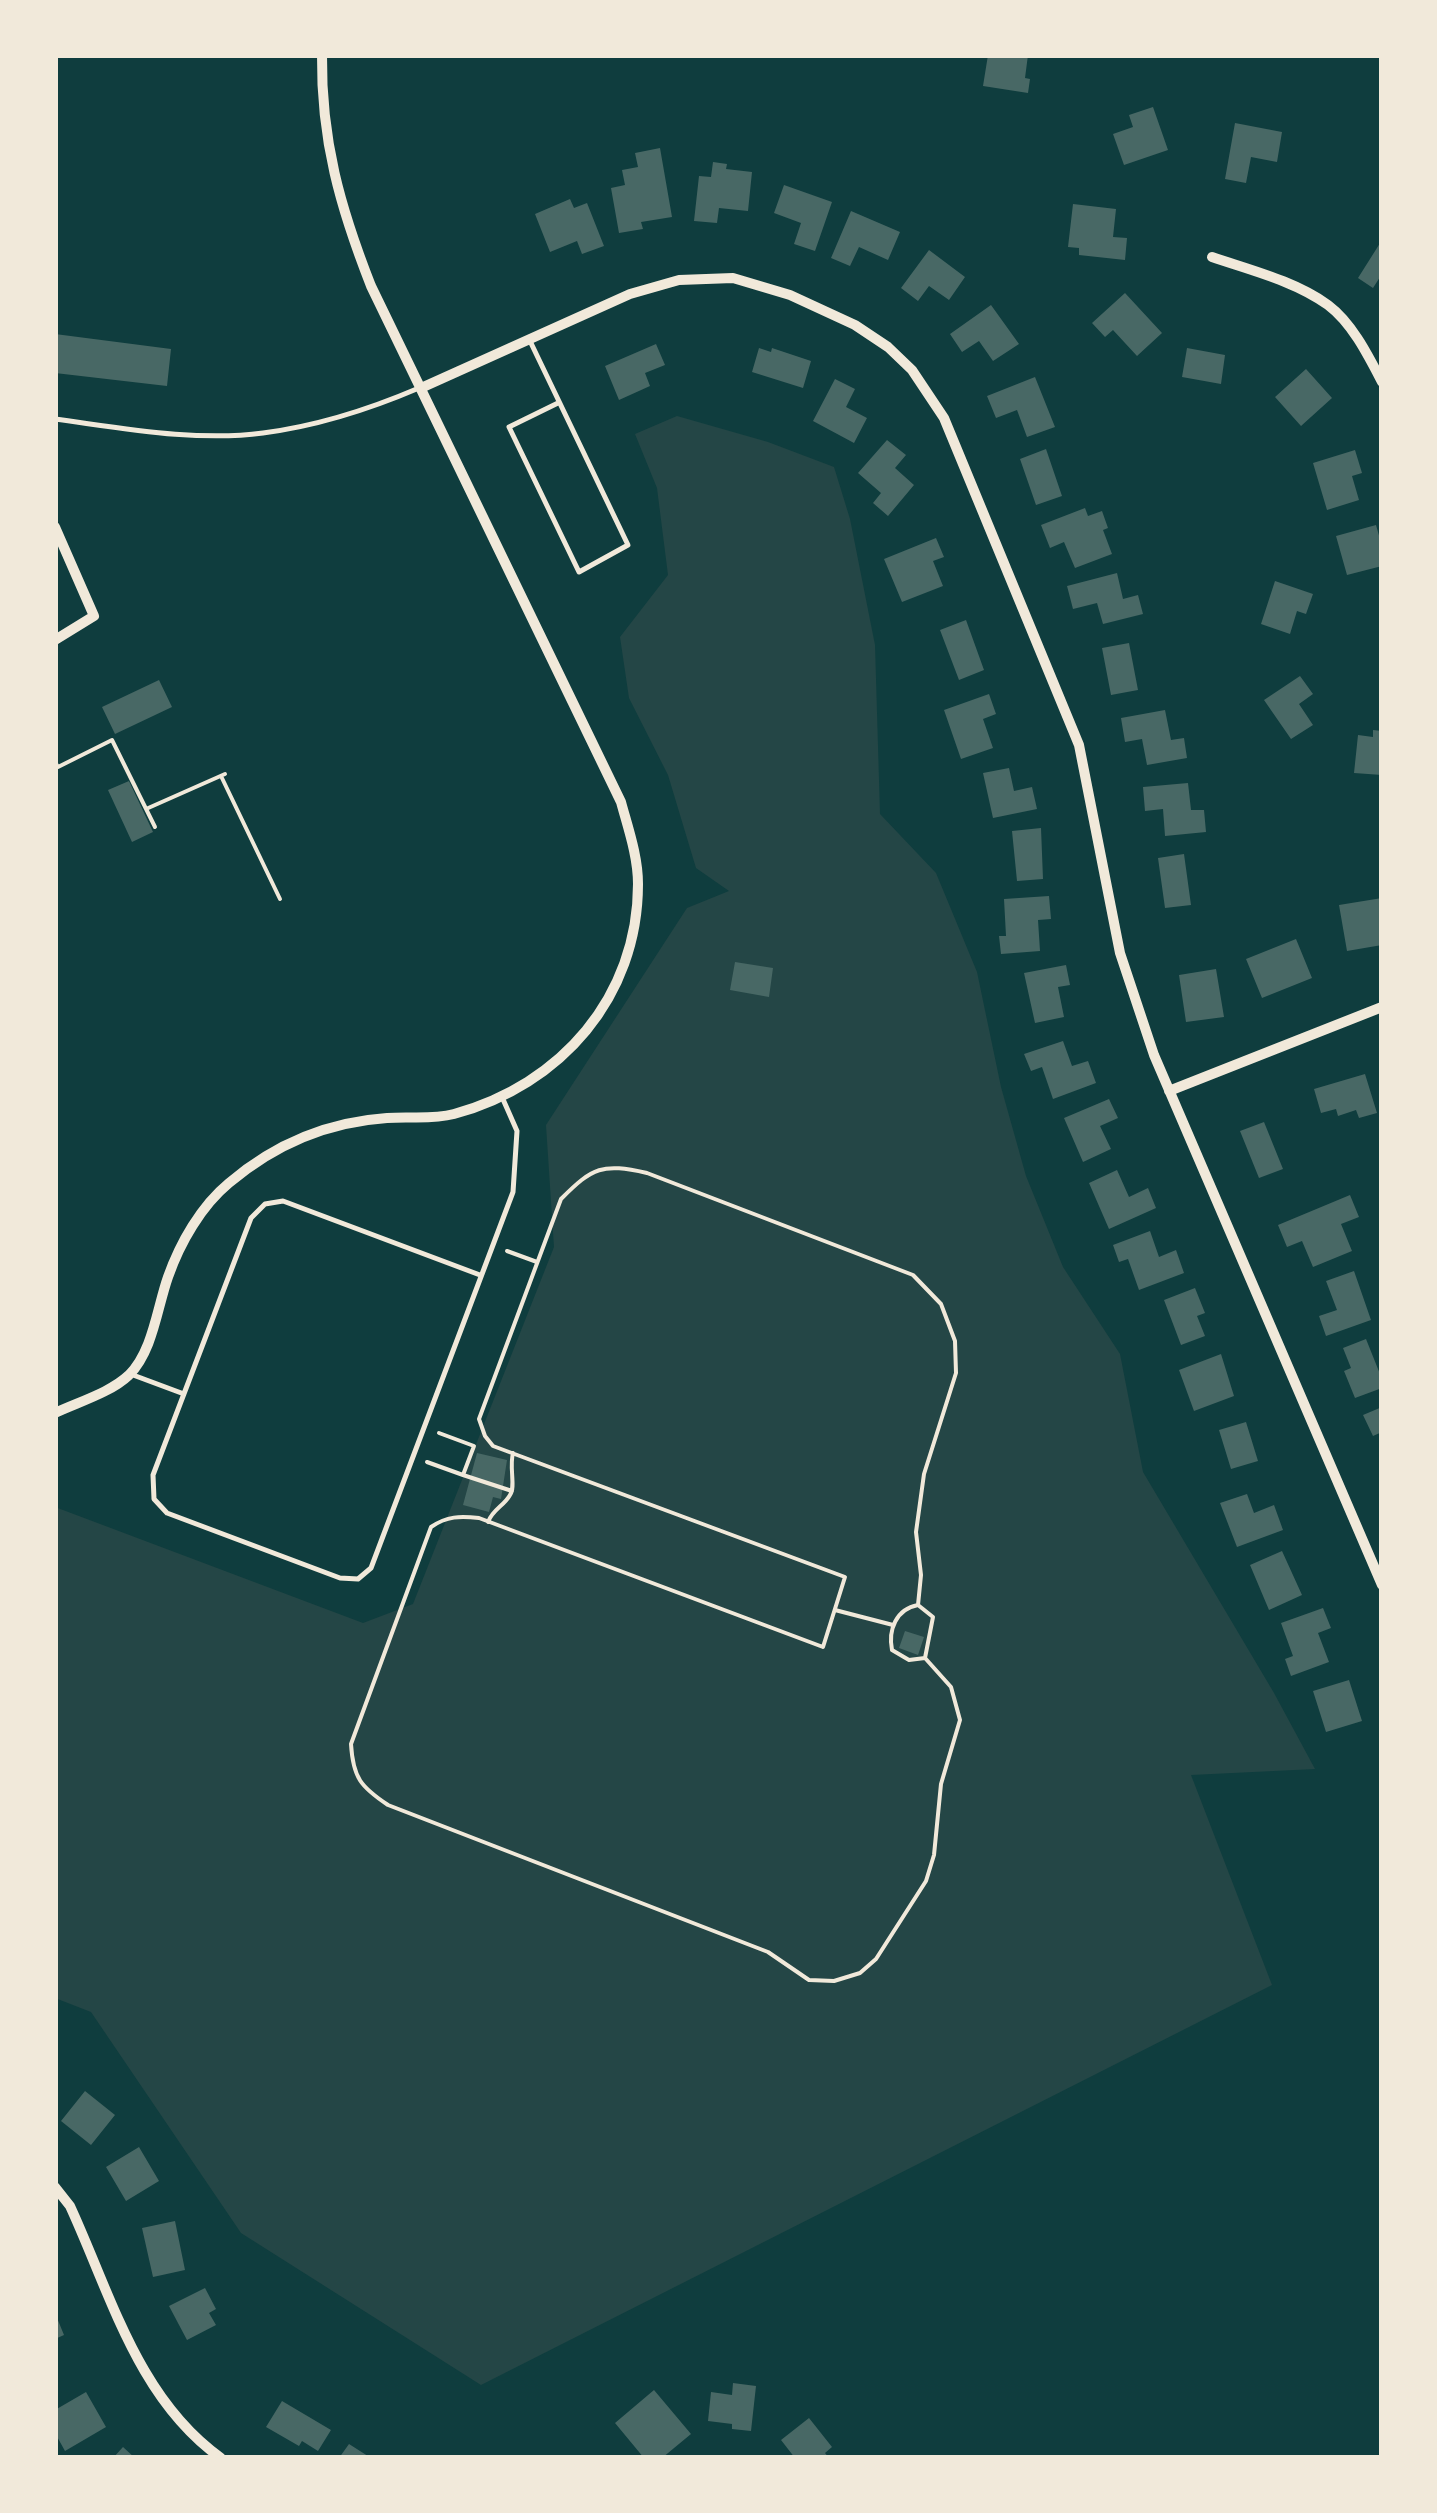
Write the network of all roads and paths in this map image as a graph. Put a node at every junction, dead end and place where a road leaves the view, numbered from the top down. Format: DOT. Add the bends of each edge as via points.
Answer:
graph roads {
  1 [pos="322,55"];
  2 [pos="1212,258"];
  3 [pos="529,340"];
  4 [pos="1382,382"];
  5 [pos="421,388"];
  6 [pos="558,403"];
  7 [pos="55,419"];
  8 [pos="55,527"];
  9 [pos="55,640"];
  10 [pos="55,762"];
  11 [pos="146,809"];
  12 [pos="155,827"];
  13 [pos="280,900"];
  14 [pos="1382,1006"];
  15 [pos="1169,1091"];
  16 [pos="502,1097"];
  17 [pos="507,1250"];
  18 [pos="537,1262"];
  19 [pos="480,1275"];
  20 [pos="130,1374"];
  21 [pos="184,1394"];
  22 [pos="55,1413"];
  23 [pos="439,1433"];
  24 [pos="513,1453"];
  25 [pos="427,1462"];
  26 [pos="464,1475"];
  27 [pos="512,1491"];
  28 [pos="488,1522"];
  29 [pos="1382,1585"];
  30 [pos="918,1604"];
  31 [pos="835,1610"];
  32 [pos="893,1625"];
  33 [pos="926,1658"];
  34 [pos="55,2187"];
  35 [pos="221,2458"];
  1 -- 5 [label="street" via="328,151 348,226"];
  2 -- 4 [label="street" via="1280,280 1329,306"];
  3 -- 5 [label="street"];
  3 -- 6 [label="lane"];
  3 -- 15 [label="street" via="630,294 679,280 733,278 855,325 912,370 944,418 1079,745 1120,953"];
  5 -- 7 [label="lane" via="376,406 261,433 198,434"];
  5 -- 16 [label="street" via="621,802 638,882 626,956 597,1018 554,1065"];
  6 -- 6 [label="lane" via="509,428 579,572 628,546"];
  8 -- 9 [label="street" via="94,616"];
  10 -- 11 [label="path" via="58,767 112,740"];
  11 -- 12 [label="path"];
  11 -- 13 [label="path" via="223,775"];
  14 -- 15 [label="street"];
  15 -- 29 [label="street"];
  16 -- 19 [label="lane" via="517,1131 513,1192"];
  16 -- 20 [label="street" via="449,1116 316,1130 247,1168 215,1195 182,1244"];
  17 -- 18 [label="path"];
  18 -- 24 [label="path" via="479,1418 493,1446"];
  18 -- 30 [label="path" via="561,1199 587,1172 620,1167 913,1275 942,1304 955,1341 956,1374 924,1474 916,1532"];
  19 -- 21 [label="lane" via="283,1201 265,1204 251,1218"];
  19 -- 21 [label="lane" via="370,1568 358,1579 167,1514 154,1499 153,1476"];
  20 -- 21 [label="lane"];
  20 -- 22 [label="street"];
  23 -- 26 [label="path" via="474,1446"];
  24 -- 27 [label="path"];
  24 -- 31 [label="path" via="845,1577"];
  25 -- 26 [label="path"];
  26 -- 27 [label="path"];
  27 -- 28 [label="path"];
  28 -- 31 [label="path" via="823,1647"];
  28 -- 33 [label="path" via="459,1516 431,1527 352,1744 352,1766 364,1790 768,1952 809,1980 860,1973 926,1881 940,1784 960,1720 951,1687"];
  30 -- 32 [label="path" via="903,1610"];
  30 -- 33 [label="path" via="934,1617"];
  31 -- 32 [label="path"];
  32 -- 33 [label="path" via="892,1650 910,1660"];
  34 -- 35 [label="street" via="70,2206 152,2388 195,2440"];
}
